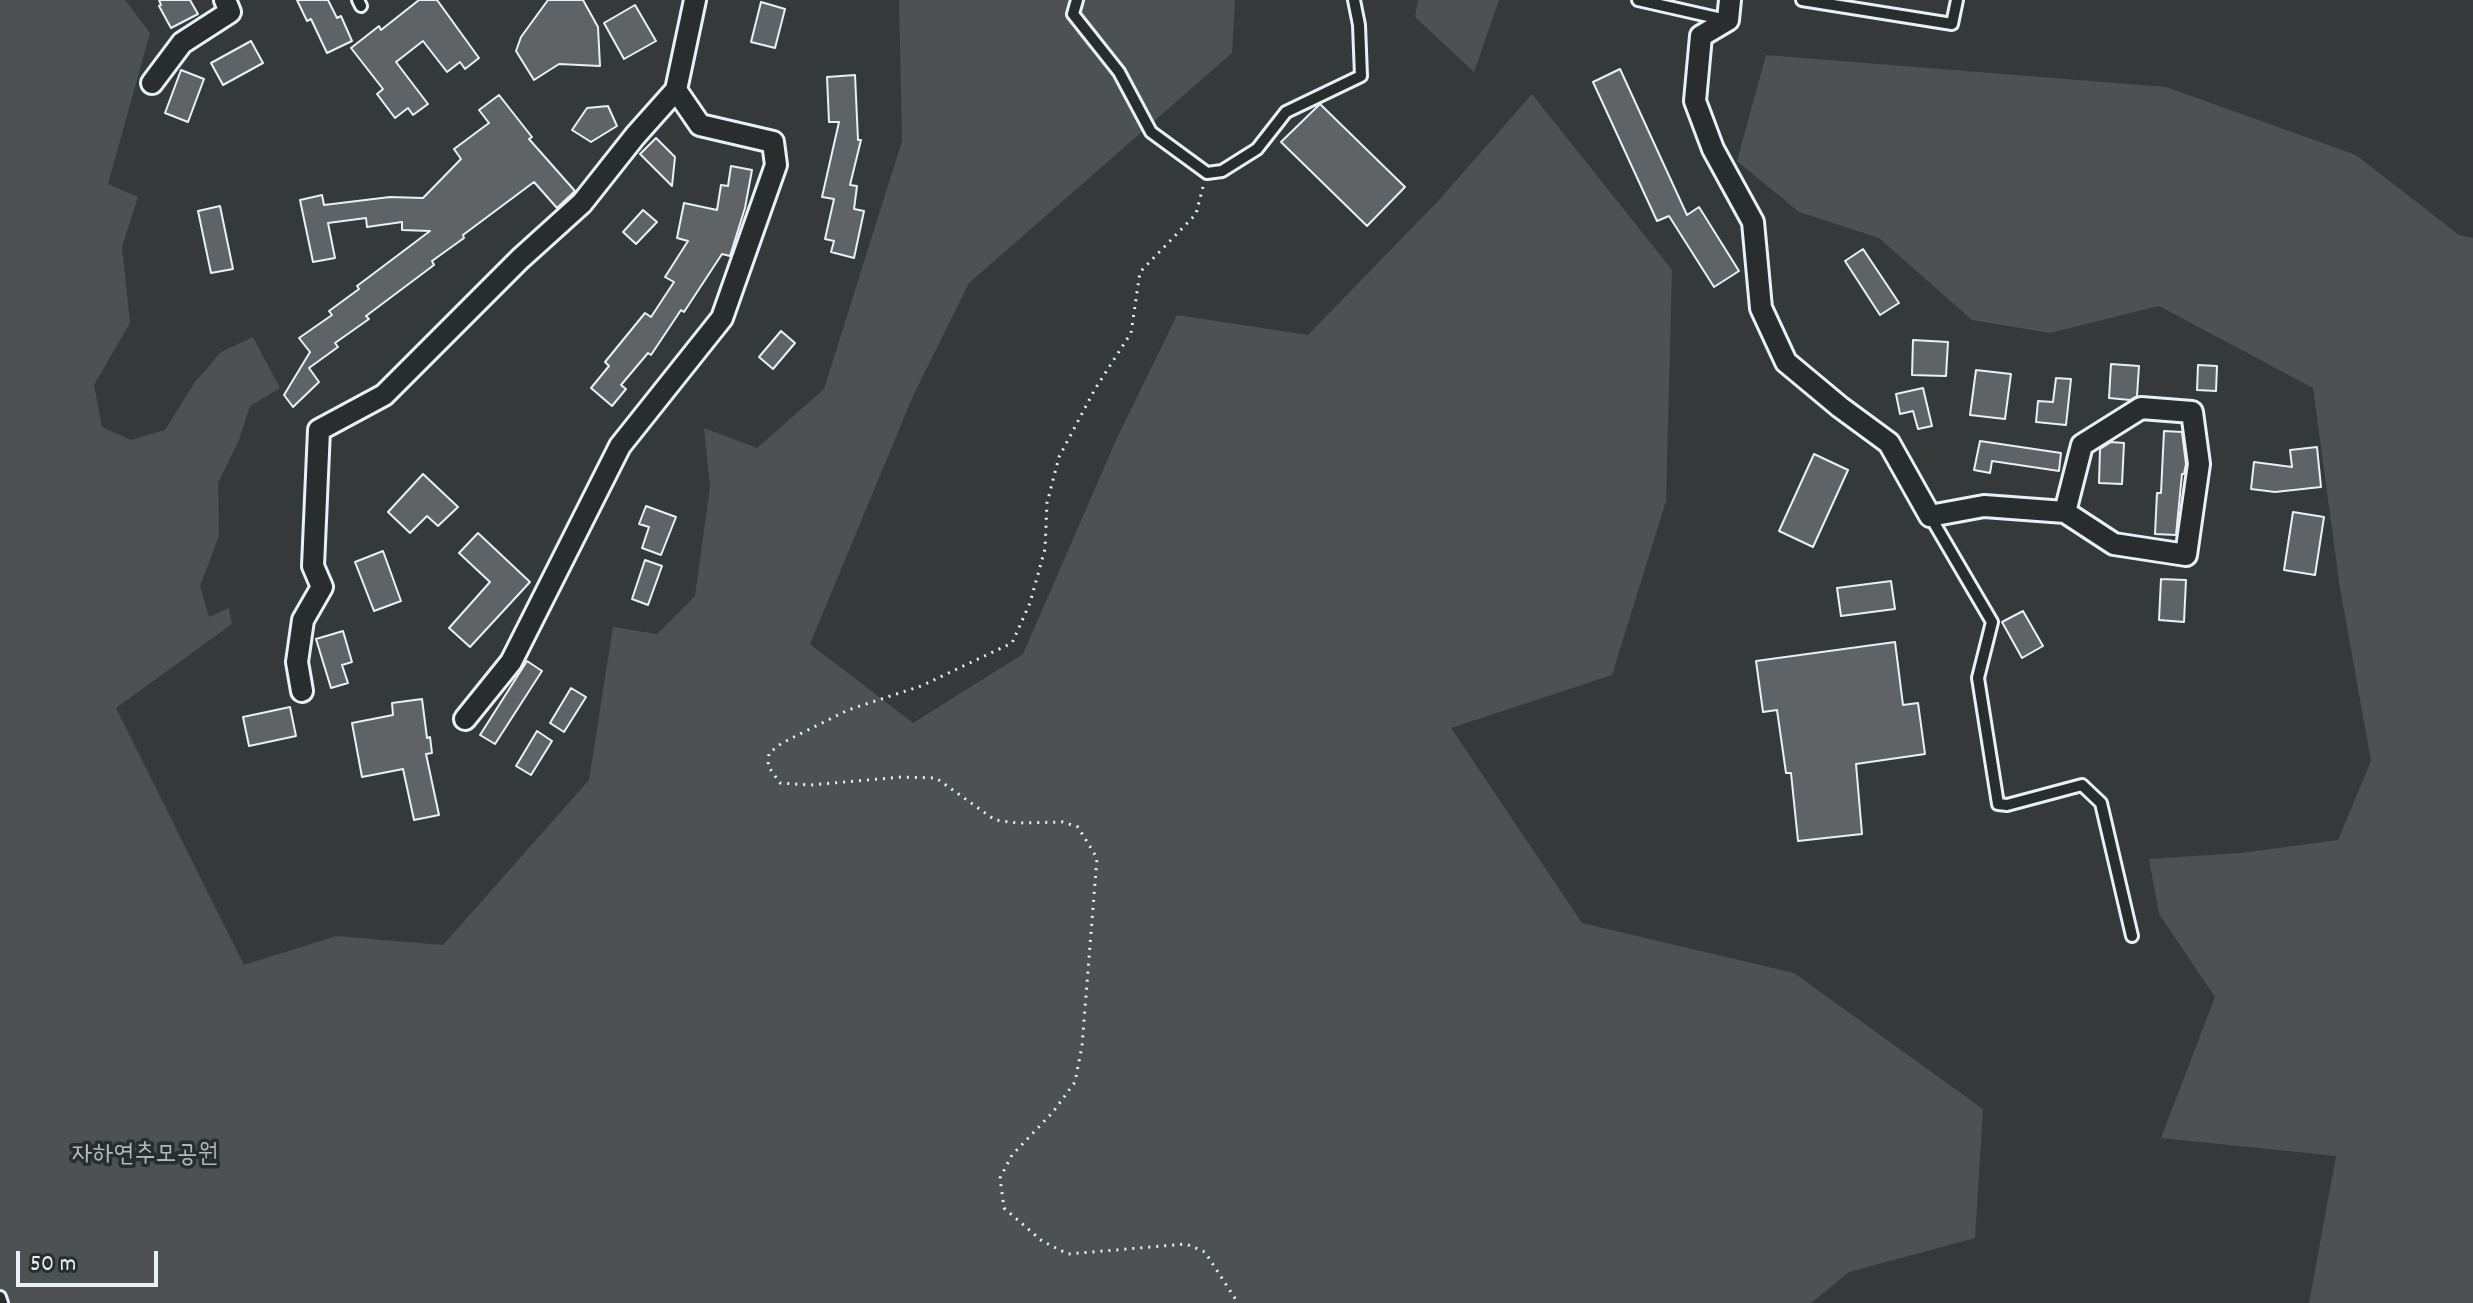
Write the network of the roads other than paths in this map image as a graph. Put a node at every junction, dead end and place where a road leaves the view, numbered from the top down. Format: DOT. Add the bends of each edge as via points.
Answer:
graph roads {
  1 [pos="225,0"];
  2 [pos="695,0"];
  3 [pos="1077,0"];
  4 [pos="1354,0"];
  5 [pos="1638,0"];
  6 [pos="1802,0"];
  7 [pos="1957,0"];
  8 [pos="1729,10"];
  9 [pos="152,83"];
  10 [pos="676,90"];
  11 [pos="2065,512"];
  12 [pos="1930,516"];
  13 [pos="302,691"];
  14 [pos="465,719"];
  15 [pos="2132,936"];
  1 -- 9 [label="street" via="230,12 182,43"];
  2 -- 10 [label="street"];
  3 -- 4 [label="lane" via="1073,14 1119,72 1151,132 1207,173 1222,171 1257,149 1286,112 1361,76"];
  5 -- 8 [label="lane"];
  6 -- 7 [label="lane" via="1952,24"];
  8 -- 12 [label="street" via="1701,36 1695,101 1713,149 1753,222 1761,308 1786,362 1889,443"];
  10 -- 13 [label="street" via="582,203 384,395 319,430 313,566 322,587 303,620 297,662"];
  10 -- 14 [label="street" via="700,125 773,142 776,165 722,318 620,446 511,662"];
  11 -- 11 [label="street" via="2082,445 2141,408 2192,412 2199,464 2186,555 2114,544"];
  11 -- 12 [label="street" via="1984,506"];
  12 -- 15 [label="lane" via="1992,622 1978,678 1998,804 2082,785 2101,803"];
}
